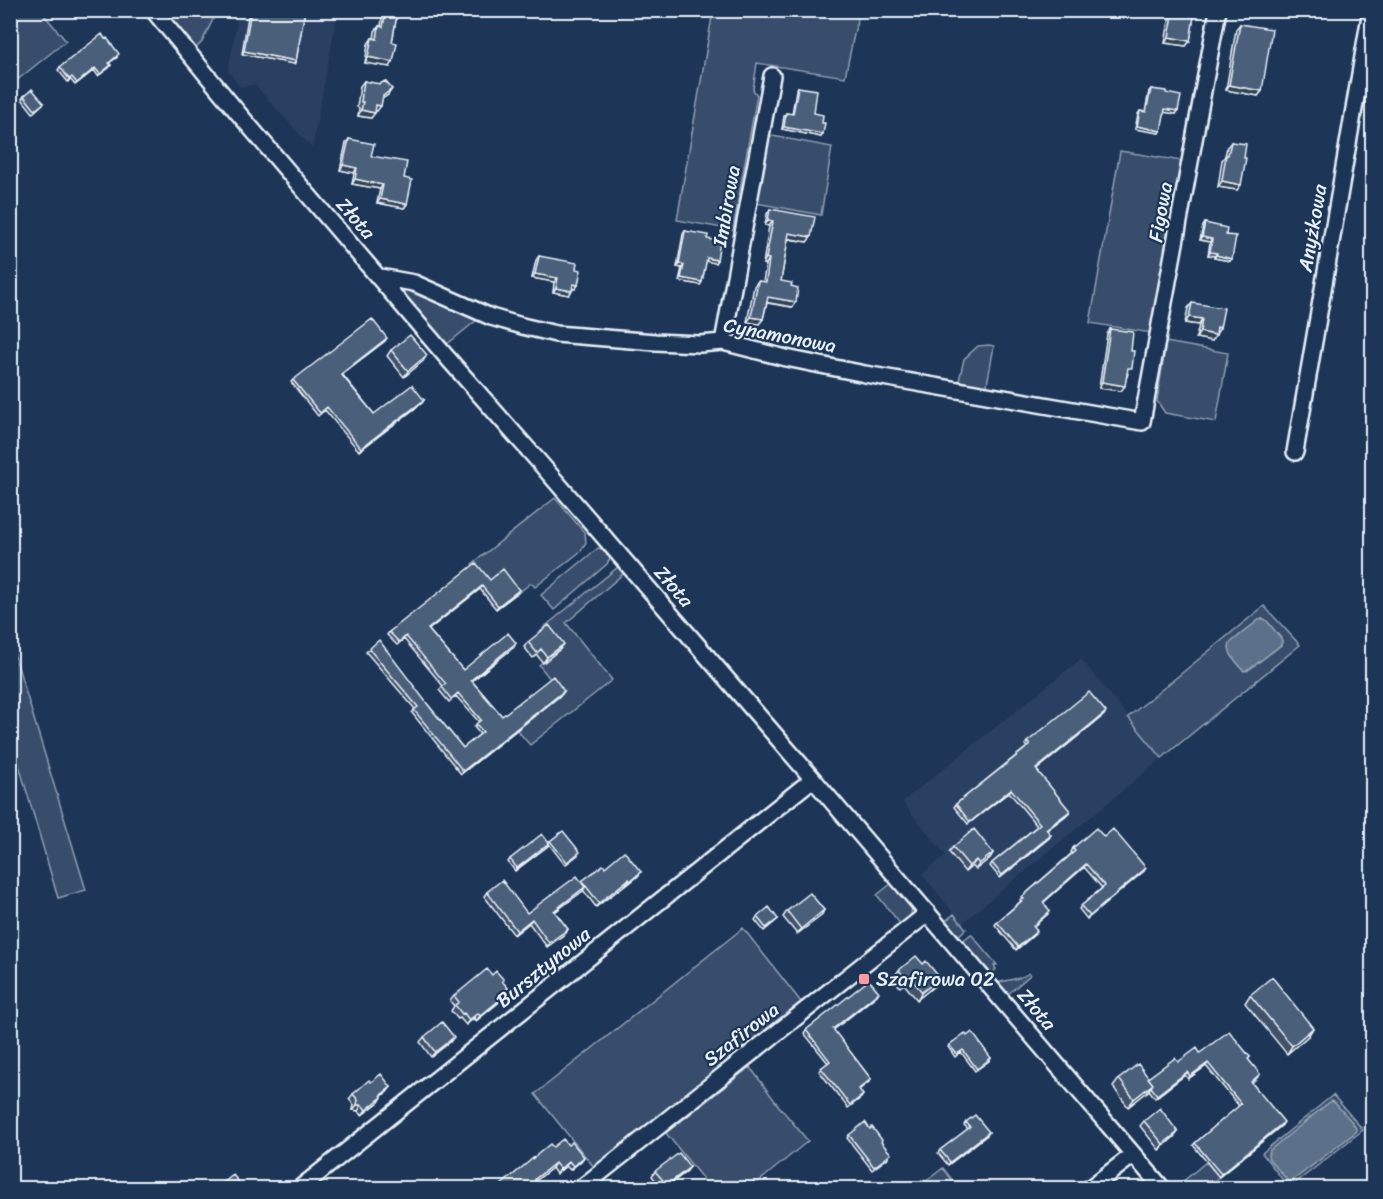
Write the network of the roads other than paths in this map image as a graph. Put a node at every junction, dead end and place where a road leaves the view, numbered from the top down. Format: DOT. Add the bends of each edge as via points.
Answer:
graph roads {
  1 [pos="153,10"];
  2 [pos="1218,10"];
  3 [pos="1371,10"];
  4 [pos="771,76"];
  5 [pos="380,277"];
  6 [pos="723,342"];
  7 [pos="1143,422"];
  8 [pos="1295,452"];
  9 [pos="813,779"];
  10 [pos="928,913"];
  11 [pos="1133,1155"];
  12 [pos="300,1188"];
  13 [pos="580,1188"];
  14 [pos="1090,1188"];
  15 [pos="1162,1188"];
  1 -- 5 [label="street, Złota"];
  2 -- 7 [label="street, Figowa"];
  3 -- 8 [label="street, Anyżkowa"];
  4 -- 6 [label="street, Imbirowa"];
  5 -- 6 [label="street, Cynamonowa" via="414,283 491,317 556,334 655,342"];
  5 -- 9 [label="street, Złota"];
  6 -- 7 [label="street, Cynamonowa" via="865,374"];
  9 -- 10 [label="street, Złota"];
  9 -- 12 [label="street, Bursztynowa"];
  10 -- 11 [label="street, Złota"];
  10 -- 13 [label="street, Szafirowa"];
  11 -- 14 [label="street"];
  11 -- 15 [label="street, Złota"];
}
